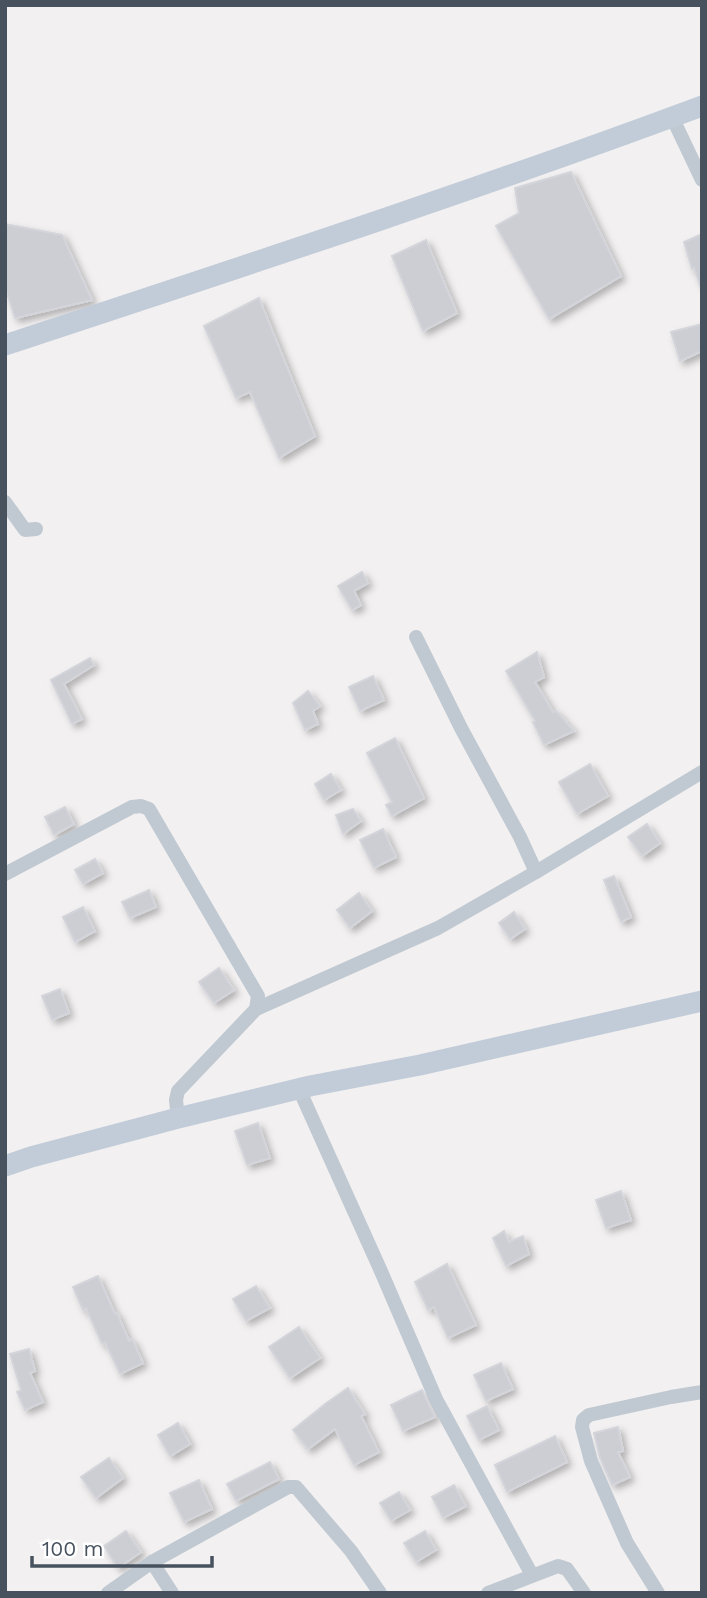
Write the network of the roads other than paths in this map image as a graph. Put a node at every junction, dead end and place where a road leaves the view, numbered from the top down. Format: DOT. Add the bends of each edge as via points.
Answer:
graph roads {
  1 [pos="702,106"];
  2 [pos="672,117"];
  3 [pos="702,180"];
  4 [pos="5,345"];
  5 [pos="5,502"];
  6 [pos="36,529"];
  7 [pos="416,637"];
  8 [pos="702,772"];
  9 [pos="536,872"];
  10 [pos="5,874"];
  11 [pos="702,1001"];
  12 [pos="256,1009"];
  13 [pos="299,1089"];
  14 [pos="178,1118"];
  15 [pos="5,1166"];
  16 [pos="702,1392"];
  17 [pos="152,1562"];
  18 [pos="532,1575"];
  19 [pos="108,1593"];
  20 [pos="172,1593"];
  21 [pos="380,1593"];
  22 [pos="488,1593"];
  23 [pos="584,1593"];
  24 [pos="658,1593"];
  1 -- 2 [label="street"];
  2 -- 3 [label="street"];
  2 -- 4 [label="street" via="358,229"];
  5 -- 6 [label="street" via="25,530"];
  7 -- 9 [label="street"];
  8 -- 9 [label="street"];
  9 -- 12 [label="street" via="438,928"];
  10 -- 12 [label="street" via="132,807 149,809 254,988"];
  11 -- 13 [label="street"];
  12 -- 14 [label="street" via="178,1091"];
  13 -- 14 [label="street"];
  13 -- 18 [label="street" via="436,1399"];
  14 -- 15 [label="street"];
  16 -- 24 [label="street" via="583,1420 591,1461 627,1543"];
  17 -- 19 [label="street"];
  17 -- 20 [label="street"];
  17 -- 21 [label="street" via="288,1487 296,1487"];
  18 -- 22 [label="street"];
  18 -- 23 [label="street" via="562,1566"];
}
